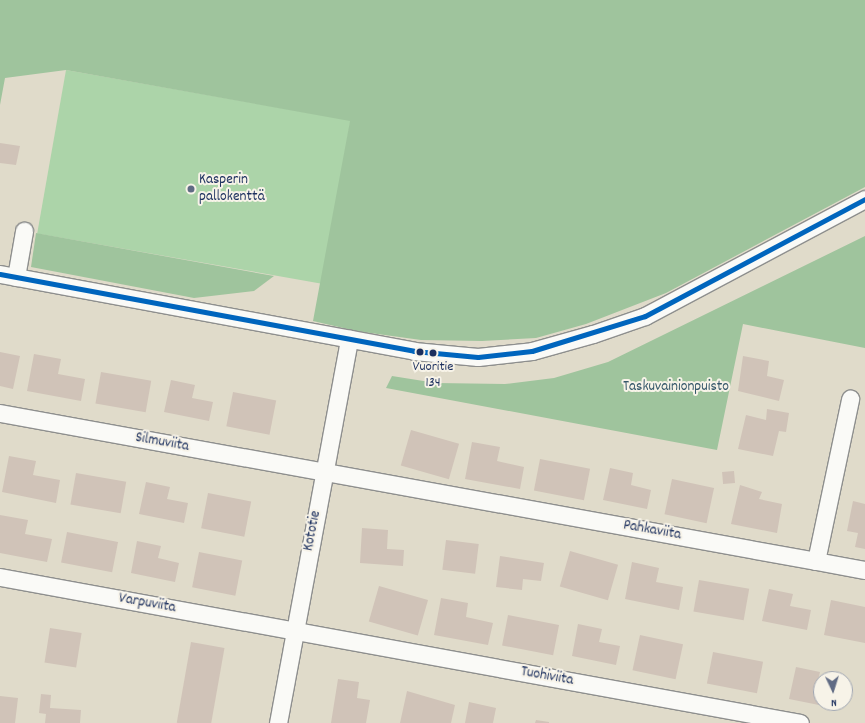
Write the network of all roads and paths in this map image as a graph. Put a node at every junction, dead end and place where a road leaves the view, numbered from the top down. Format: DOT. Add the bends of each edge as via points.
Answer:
graph roads {
  1 [pos="865,199"];
  2 [pos="24,231"];
  3 [pos="8,276"];
  4 [pos="349,339"];
  5 [pos="850,399"];
  6 [pos="0,413"];
  7 [pos="324,472"];
  8 [pos="816,561"];
  9 [pos="865,570"];
  10 [pos="0,577"];
  11 [pos="295,630"];
  12 [pos="278,723"];
  13 [pos="800,723"];
  1 -- 4 [label="street" via="645,316 532,351 478,357 414,351"];
  2 -- 3 [label="street"];
  3 -- 4 [label="street"];
  4 -- 7 [label="street, Kototie"];
  5 -- 8 [label="street"];
  6 -- 7 [label="street, Silmuviita"];
  7 -- 8 [label="street, Pahkaviita"];
  7 -- 11 [label="street, Kototie"];
  8 -- 9 [label="street, Pahkaviita"];
  10 -- 11 [label="street, Varpuviita"];
  11 -- 12 [label="street, Kototie"];
  11 -- 13 [label="street, Tuohiviita"];
}
